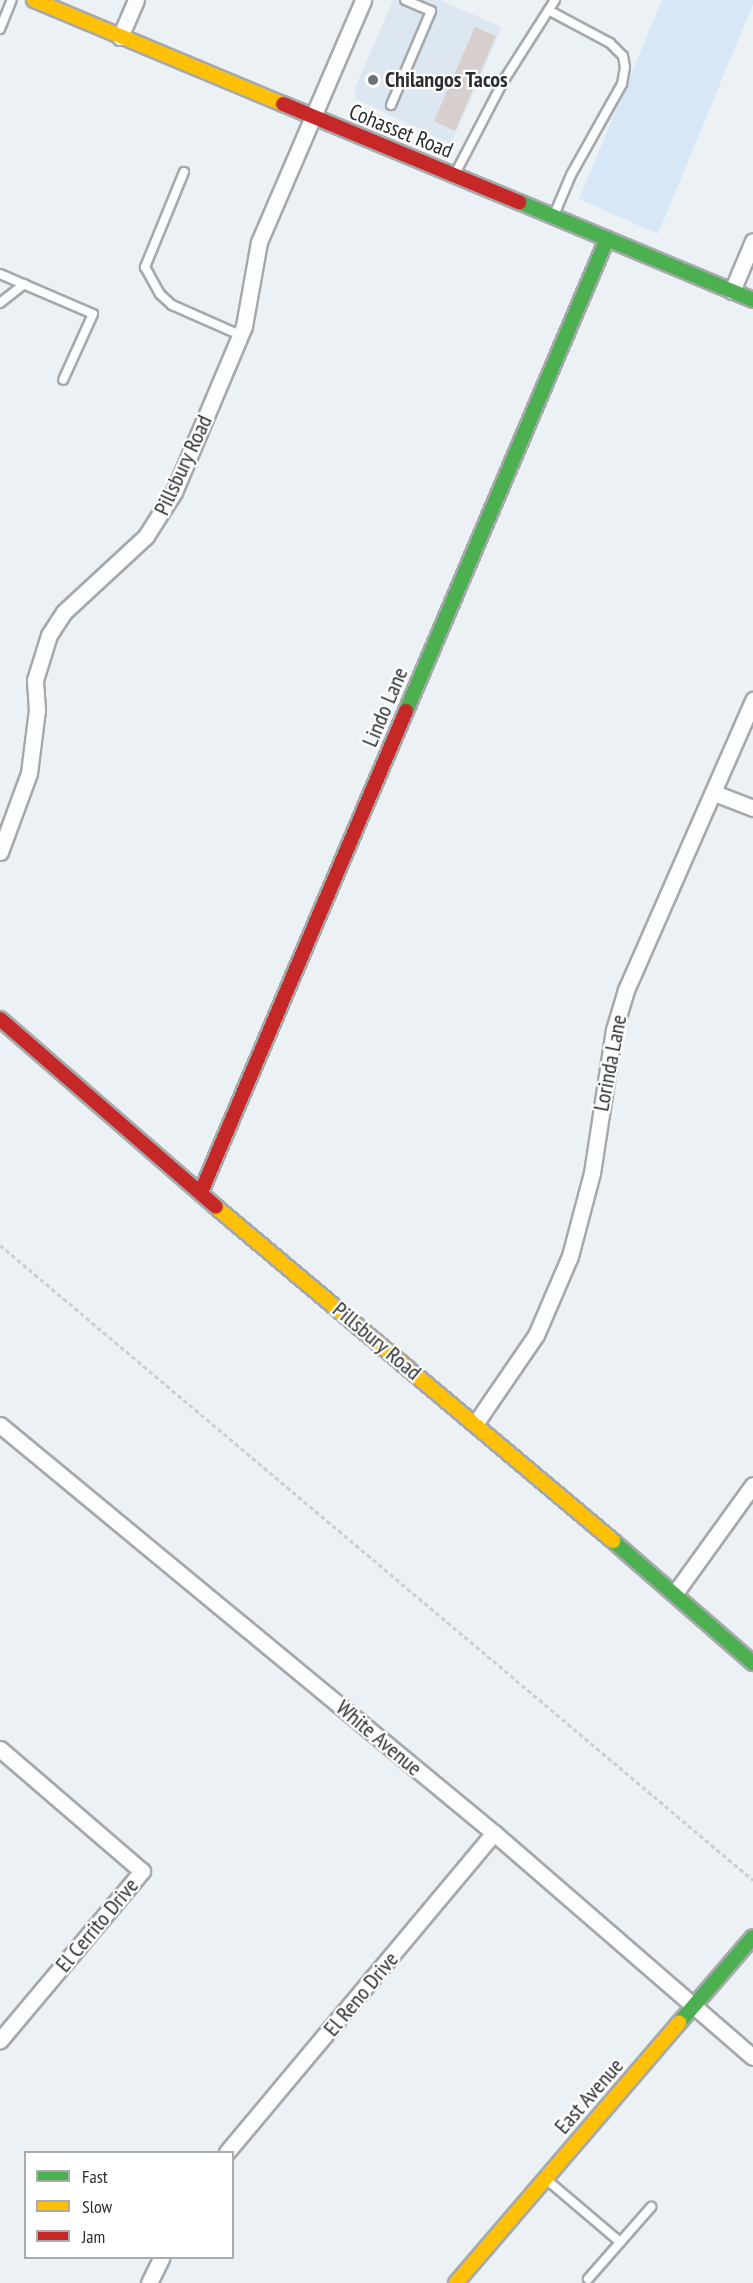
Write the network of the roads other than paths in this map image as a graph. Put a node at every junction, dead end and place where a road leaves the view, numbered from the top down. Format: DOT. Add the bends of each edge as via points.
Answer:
graph roads {
  1 [pos="12,0"];
  2 [pos="34,0"];
  3 [pos="136,0"];
  4 [pos="363,0"];
  5 [pos="405,0"];
  6 [pos="555,0"];
  7 [pos="550,11"];
  8 [pos="0,29"];
  9 [pos="120,37"];
  10 [pos="391,105"];
  11 [pos="312,117"];
  12 [pos="184,172"];
  13 [pos="454,176"];
  14 [pos="554,216"];
  15 [pos="607,239"];
  16 [pos="753,241"];
  17 [pos="0,274"];
  18 [pos="24,284"];
  19 [pos="732,291"];
  20 [pos="753,300"];
  21 [pos="0,303"];
  22 [pos="240,335"];
  23 [pos="63,380"];
  24 [pos="753,700"];
  25 [pos="714,793"];
  26 [pos="753,808"];
  27 [pos="0,852"];
  28 [pos="0,1019"];
  29 [pos="201,1192"];
  30 [pos="475,1424"];
  31 [pos="0,1425"];
  32 [pos="753,1485"];
  33 [pos="675,1593"];
  34 [pos="753,1664"];
  35 [pos="0,1749"];
  36 [pos="494,1833"];
  37 [pos="753,1937"];
  38 [pos="693,2007"];
  39 [pos="0,2040"];
  40 [pos="753,2057"];
  41 [pos="228,2151"];
  42 [pos="545,2179"];
  43 [pos="651,2207"];
  44 [pos="620,2242"];
  45 [pos="161,2259"];
  46 [pos="588,2279"];
  47 [pos="149,2283"];
  48 [pos="456,2283"];
  1 -- 8 [label="lane"];
  2 -- 9 [label="street, Cohasset Road"];
  3 -- 9 [label="street"];
  4 -- 11 [label="street, Pillsbury Road"];
  5 -- 10 [label="lane" via="431,11"];
  6 -- 7 [label="lane"];
  7 -- 13 [label="lane" via="531,33"];
  7 -- 14 [label="lane" via="610,43 624,56 625,67 622,84 571,175"];
  9 -- 11 [label="street, Cohasset Road"];
  11 -- 13 [label="street, Cohasset Road"];
  11 -- 22 [label="street, Pillsbury Road" via="259,243"];
  12 -- 22 [label="lane" via="145,267 160,294 172,305"];
  13 -- 14 [label="street, Cohasset Road"];
  14 -- 15 [label="street, Cohasset Road"];
  15 -- 19 [label="street, Cohasset Road"];
  15 -- 29 [label="street, Lindo Lane"];
  16 -- 19 [label="street"];
  17 -- 18 [label="lane"];
  18 -- 21 [label="lane"];
  18 -- 23 [label="lane" via="93,314"];
  19 -- 20 [label="street, Cohasset Road"];
  22 -- 27 [label="street, Pillsbury Road" via="161,516 146,536 64,612 49,635 36,680 37,710 29,773"];
  24 -- 25 [label="street, Lorinda Lane"];
  25 -- 26 [label="street"];
  25 -- 30 [label="street, Lorinda Lane" via="623,1000 612,1041 592,1173 570,1256 536,1335"];
  28 -- 29 [label="street, Pillsbury Road"];
  29 -- 30 [label="street, Pillsbury Road"];
  30 -- 33 [label="street, Pillsbury Road"];
  31 -- 36 [label="street, White Avenue"];
  32 -- 33 [label="street"];
  33 -- 34 [label="street, Pillsbury Road"];
  35 -- 39 [label="street, El Cerrito Drive" via="142,1871"];
  36 -- 38 [label="street, White Avenue"];
  36 -- 41 [label="street, El Reno Drive"];
  37 -- 38 [label="street, East Avenue"];
  38 -- 40 [label="street, White Avenue"];
  38 -- 42 [label="street, East Avenue"];
  42 -- 44 [label="lane"];
  42 -- 48 [label="street, East Avenue"];
  43 -- 44 [label="lane"];
  44 -- 46 [label="lane"];
  45 -- 47 [label="street"];
}
